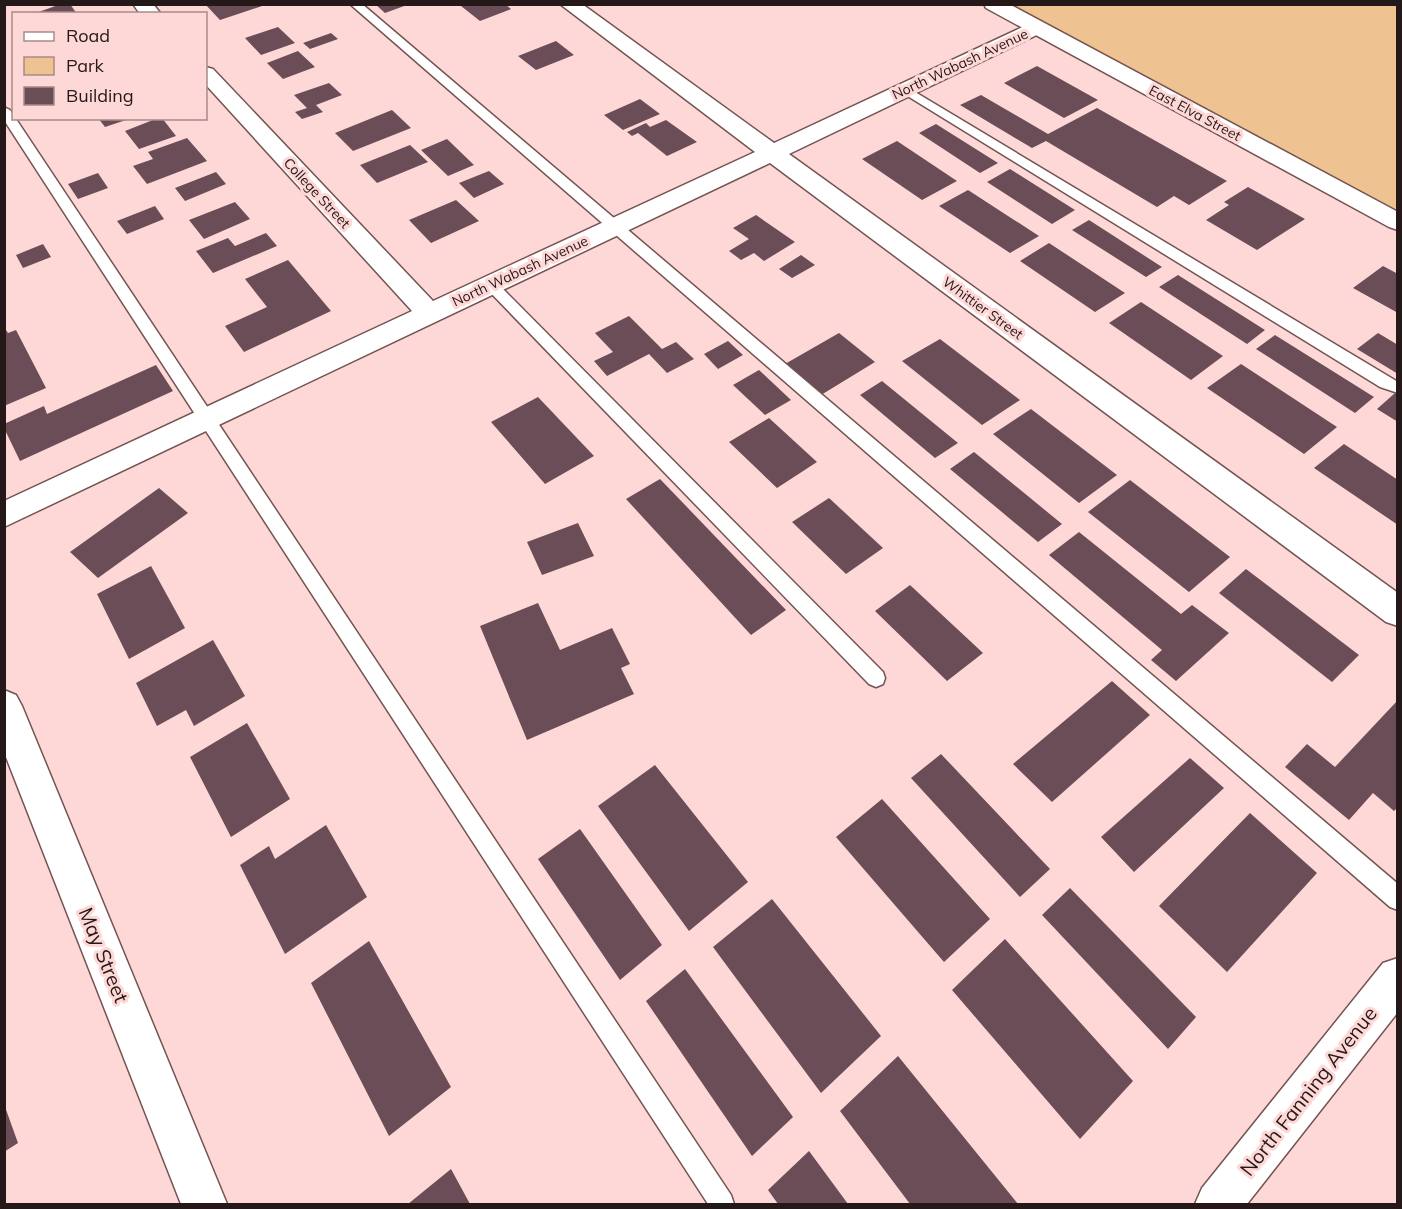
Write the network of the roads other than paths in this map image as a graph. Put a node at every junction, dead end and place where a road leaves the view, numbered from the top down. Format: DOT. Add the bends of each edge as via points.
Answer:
graph roads {
  1 [pos="355,4"];
  2 [pos="569,4"];
  3 [pos="993,4"];
  4 [pos="1036,28"];
  5 [pos="207,74"];
  6 [pos="905,90"];
  7 [pos="4,110"];
  8 [pos="771,153"];
  9 [pos="1398,222"];
  10 [pos="613,228"];
  11 [pos="490,285"];
  12 [pos="429,314"];
  13 [pos="1398,388"];
  14 [pos="207,419"];
  15 [pos="4,515"];
  16 [pos="1398,612"];
  17 [pos="876,678"];
  18 [pos="4,706"];
  19 [pos="1398,899"];
  20 [pos="1398,978"];
  21 [pos="204,1204"];
  22 [pos="722,1204"];
  23 [pos="1218,1204"];
  1 -- 10 [label="lane"];
  2 -- 8 [label="street, Whittier Street"];
  3 -- 4 [label="street, East Elva Street"];
  4 -- 6 [label="street, North Wabash Avenue"];
  4 -- 9 [label="street, East Elva Street"];
  5 -- 12 [label="street, College Street"];
  6 -- 8 [label="street, North Wabash Avenue"];
  6 -- 13 [label="lane" via="1374,377"];
  7 -- 14 [label="lane"];
  8 -- 10 [label="street, North Wabash Avenue"];
  8 -- 16 [label="street, Whittier Street"];
  10 -- 11 [label="street, North Wabash Avenue"];
  10 -- 19 [label="lane"];
  11 -- 12 [label="street, North Wabash Avenue"];
  11 -- 17 [label="lane"];
  12 -- 14 [label="street, North Wabash Avenue"];
  14 -- 15 [label="street, North Wabash Avenue"];
  14 -- 22 [label="lane"];
  18 -- 21 [label="street, May Street"];
  20 -- 23 [label="street, North Fanning Avenue"];
}
